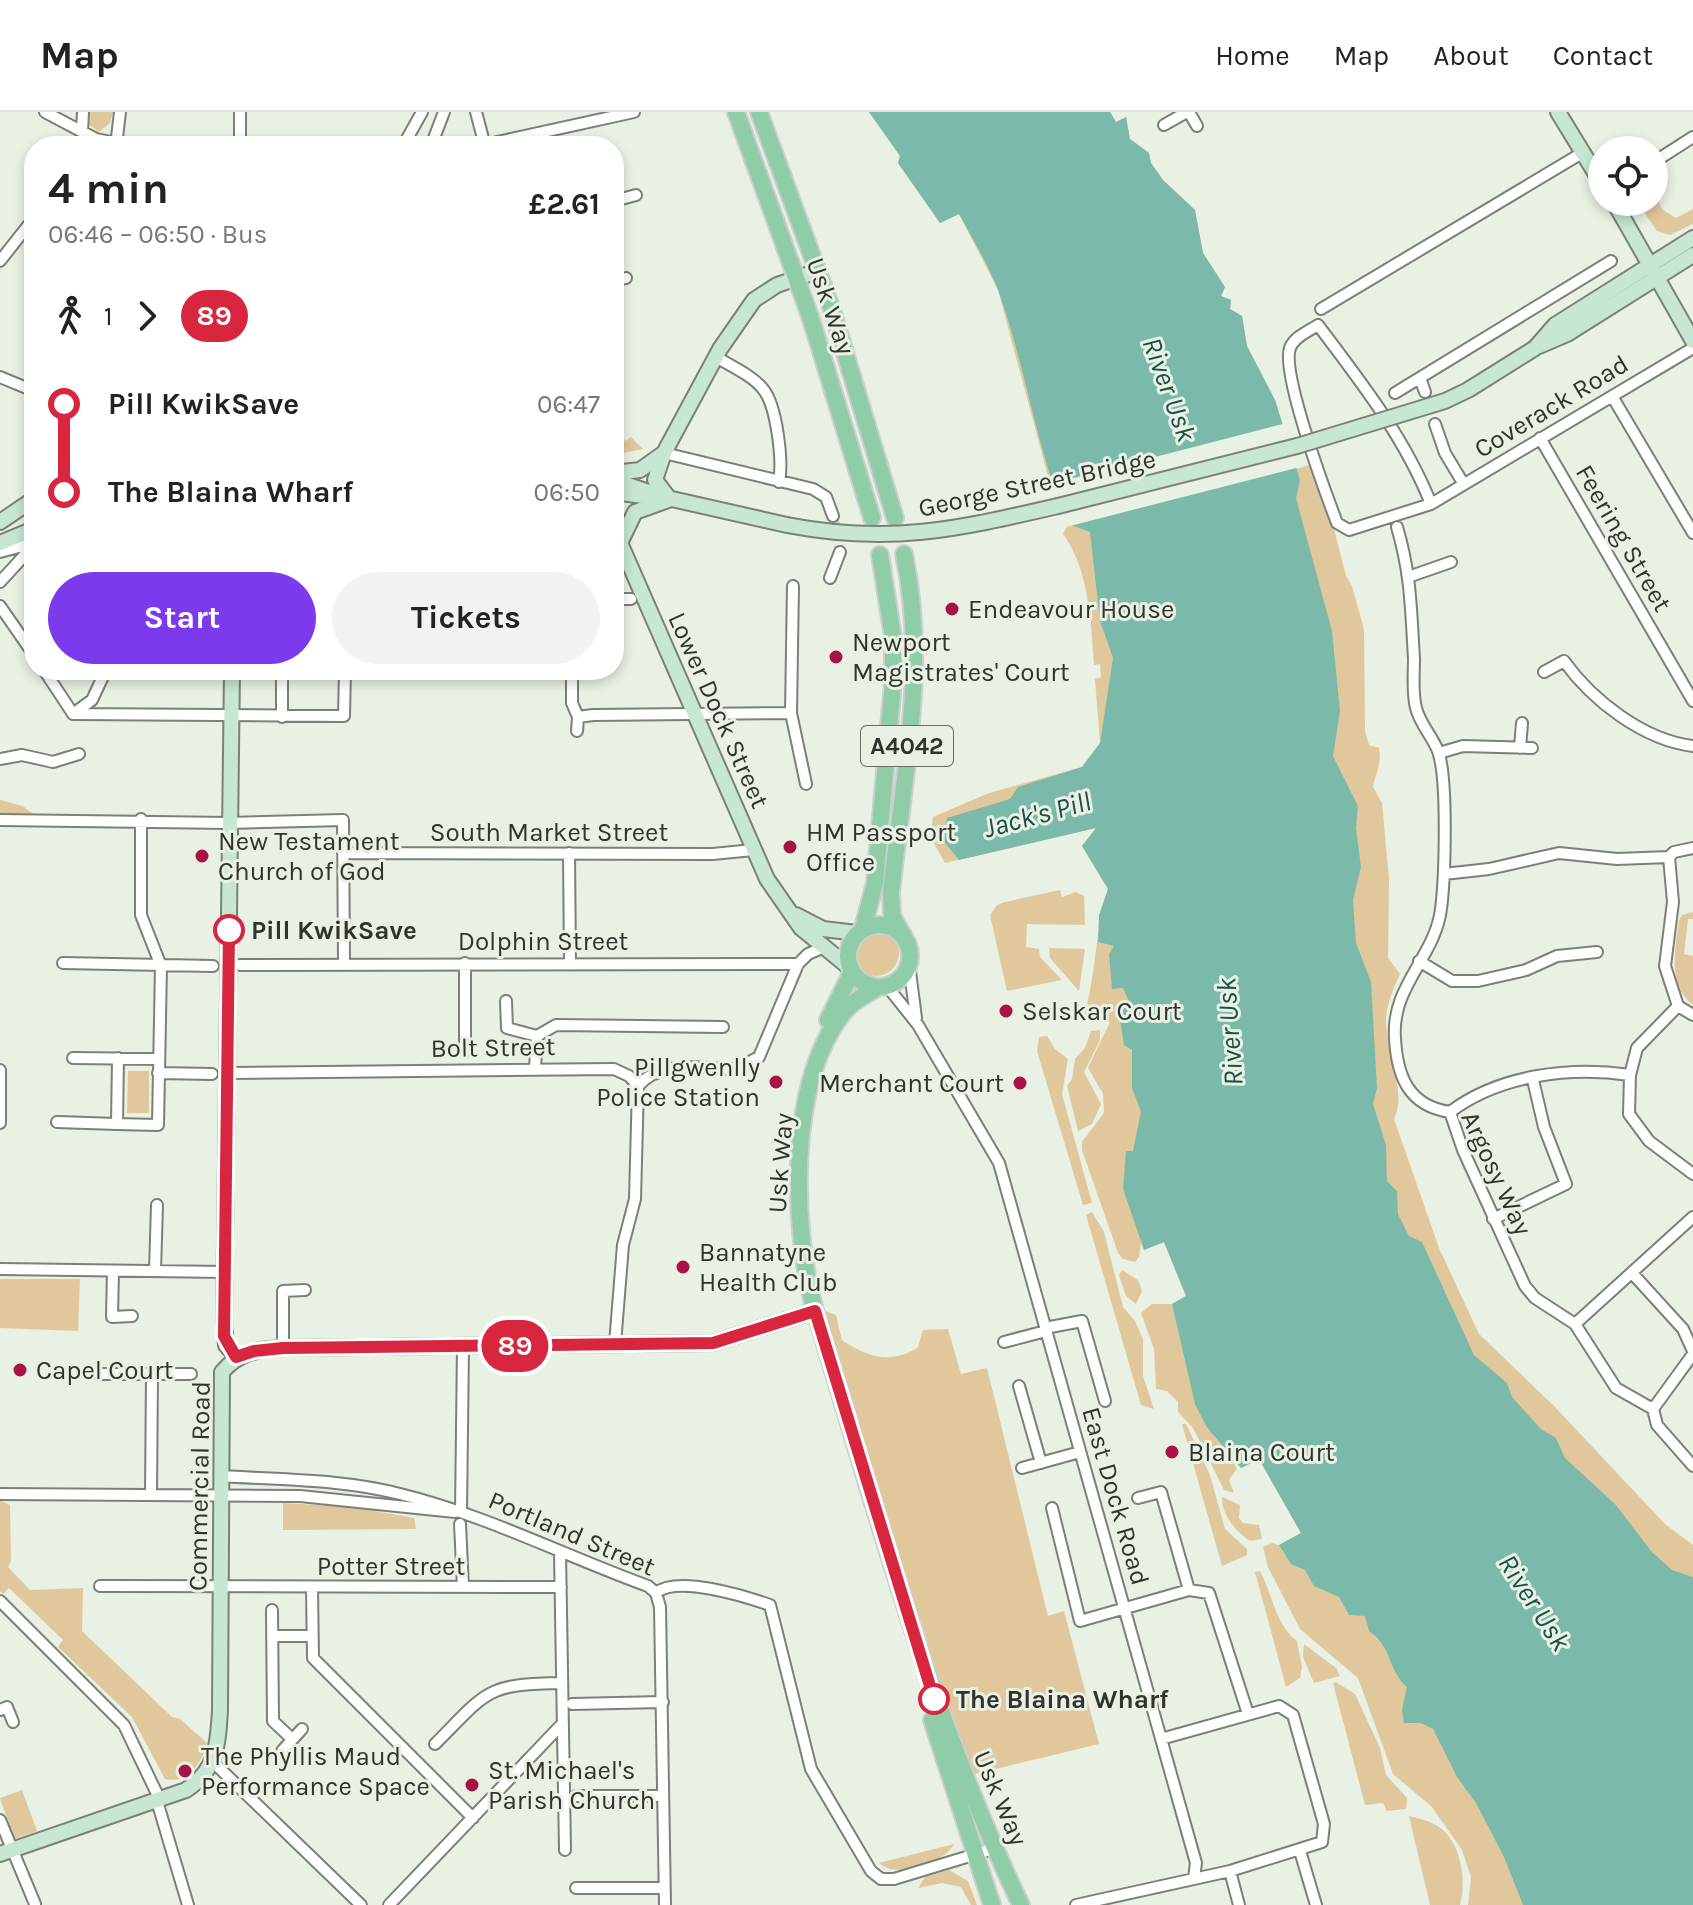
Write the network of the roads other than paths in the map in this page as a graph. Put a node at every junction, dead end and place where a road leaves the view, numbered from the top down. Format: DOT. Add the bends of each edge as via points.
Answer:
graph roads {
  1 [pos="45,112"];
  2 [pos="83,112"];
  3 [pos="120,112"];
  4 [pos="240,112"];
  5 [pos="422,112"];
  6 [pos="444,112"];
  7 [pos="476,112"];
  8 [pos="634,112"];
  9 [pos="736,112"];
  10 [pos="759,112"];
  11 [pos="1188,112"];
  12 [pos="1558,112"];
  13 [pos="1164,125"];
  14 [pos="1197,126"];
  15 [pos="82,131"];
  16 [pos="91,136"];
  17 [pos="117,136"];
  18 [pos="240,136"];
  19 [pos="409,136"];
  20 [pos="435,136"];
  21 [pos="483,136"];
  22 [pos="526,136"];
  23 [pos="1693,137"];
  24 [pos="1582,153"];
  25 [pos="1668,153"];
  26 [pos="1588,162"];
  27 [pos="636,195"];
  28 [pos="624,198"];
  29 [pos="1622,216"];
  30 [pos="24,231"];
  31 [pos="1693,238"];
  32 [pos="1693,255"];
  33 [pos="0,261"];
  34 [pos="1611,261"];
  35 [pos="1650,263"];
  36 [pos="818,271"];
  37 [pos="797,278"];
  38 [pos="1658,278"];
  39 [pos="1321,309"];
  40 [pos="1589,312"];
  41 [pos="1693,341"];
  42 [pos="1693,348"];
  43 [pos="716,357"];
  44 [pos="0,377"];
  45 [pos="1420,378"];
  46 [pos="24,387"];
  47 [pos="1425,392"];
  48 [pos="1395,393"];
  49 [pos="1612,396"];
  50 [pos="1435,424"];
  51 [pos="1540,438"];
  52 [pos="664,453"];
  53 [pos="624,472"];
  54 [pos="779,482"];
  55 [pos="624,483"];
  56 [pos="1463,483"];
  57 [pos="624,493"];
  58 [pos="668,498"];
  59 [pos="1431,504"];
  60 [pos="24,506"];
  61 [pos="24,512"];
  62 [pos="833,516"];
  63 [pos="872,518"];
  64 [pos="895,518"];
  65 [pos="0,523"];
  66 [pos="1397,527"];
  67 [pos="24,533"];
  68 [pos="1693,533"];
  69 [pos="624,535"];
  70 [pos="0,543"];
  71 [pos="24,546"];
  72 [pos="0,552"];
  73 [pos="624,552"];
  74 [pos="840,552"];
  75 [pos="904,554"];
  76 [pos="24,555"];
  77 [pos="880,555"];
  78 [pos="1451,562"];
  79 [pos="1411,576"];
  80 [pos="830,578"];
  81 [pos="0,582"];
  82 [pos="793,586"];
  83 [pos="624,599"];
  84 [pos="631,599"];
  85 [pos="0,606"];
  86 [pos="24,641"];
  87 [pos="1544,672"];
  88 [pos="51,680"];
  89 [pos="101,680"];
  90 [pos="232,680"];
  91 [pos="282,680"];
  92 [pos="345,680"];
  93 [pos="572,680"];
  94 [pos="1693,701"];
  95 [pos="694,713"];
  96 [pos="791,713"];
  97 [pos="73,714"];
  98 [pos="231,716"];
  99 [pos="282,717"];
  100 [pos="578,717"];
  101 [pos="1522,723"];
  102 [pos="577,731"];
  103 [pos="1693,746"];
  104 [pos="1520,748"];
  105 [pos="1532,748"];
  106 [pos="1439,753"];
  107 [pos="79,754"];
  108 [pos="0,759"];
  109 [pos="806,784"];
  110 [pos="141,819"];
  111 [pos="0,820"];
  112 [pos="229,823"];
  113 [pos="1693,848"];
  114 [pos="753,850"];
  115 [pos="343,853"];
  116 [pos="569,853"];
  117 [pos="1669,857"];
  118 [pos="1444,874"];
  119 [pos="785,909"];
  120 [pos="860,930"];
  121 [pos="903,935"];
  122 [pos="824,947"];
  123 [pos="1597,952"];
  124 [pos="1419,961"];
  125 [pos="344,962"];
  126 [pos="63,963"];
  127 [pos="465,963"];
  128 [pos="570,963"];
  129 [pos="798,964"];
  130 [pos="909,964"];
  131 [pos="240,965"];
  132 [pos="161,966"];
  133 [pos="213,966"];
  134 [pos="851,970"];
  135 [pos="882,987"];
  136 [pos="506,1001"];
  137 [pos="1678,1006"];
  138 [pos="1693,1015"];
  139 [pos="918,1025"];
  140 [pos="723,1027"];
  141 [pos="537,1036"];
  142 [pos="465,1051"];
  143 [pos="73,1058"];
  144 [pos="118,1058"];
  145 [pos="159,1059"];
  146 [pos="535,1068"];
  147 [pos="0,1070"];
  148 [pos="158,1073"];
  149 [pos="219,1073"];
  150 [pos="1630,1075"];
  151 [pos="1533,1080"];
  152 [pos="638,1086"];
  153 [pos="1450,1112"];
  154 [pos="57,1122"];
  155 [pos="0,1123"];
  156 [pos="117,1124"];
  157 [pos="1693,1174"];
  158 [pos="157,1205"];
  159 [pos="1693,1217"];
  160 [pos="1493,1219"];
  161 [pos="0,1269"];
  162 [pos="113,1271"];
  163 [pos="155,1271"];
  164 [pos="225,1272"];
  165 [pos="1632,1273"];
  166 [pos="305,1290"];
  167 [pos="810,1312"];
  168 [pos="132,1316"];
  169 [pos="1575,1324"];
  170 [pos="1046,1329"];
  171 [pos="1004,1342"];
  172 [pos="615,1344"];
  173 [pos="463,1347"];
  174 [pos="283,1348"];
  175 [pos="1693,1353"];
  176 [pos="236,1357"];
  177 [pos="99,1374"];
  178 [pos="152,1374"];
  179 [pos="191,1374"];
  180 [pos="1019,1386"];
  181 [pos="1105,1401"];
  182 [pos="1653,1409"];
  183 [pos="1080,1452"];
  184 [pos="1041,1463"];
  185 [pos="1693,1466"];
  186 [pos="1022,1468"];
  187 [pos="222,1476"];
  188 [pos="0,1494"];
  189 [pos="151,1495"];
  190 [pos="221,1495"];
  191 [pos="1138,1498"];
  192 [pos="1052,1508"];
  193 [pos="461,1512"];
  194 [pos="460,1524"];
  195 [pos="560,1552"];
  196 [pos="100,1586"];
  197 [pos="463,1587"];
  198 [pos="561,1587"];
  199 [pos="312,1588"];
  200 [pos="221,1589"];
  201 [pos="1189,1590"];
  202 [pos="656,1593"];
  203 [pos="0,1601"];
  204 [pos="1124,1607"];
  205 [pos="272,1610"];
  206 [pos="272,1636"];
  207 [pos="312,1636"];
  208 [pos="562,1683"];
  209 [pos="663,1702"];
  210 [pos="572,1704"];
  211 [pos="0,1710"];
  212 [pos="1248,1714"];
  213 [pos="13,1722"];
  214 [pos="563,1723"];
  215 [pos="302,1729"];
  216 [pos="292,1739"];
  217 [pos="1161,1739"];
  218 [pos="435,1744"];
  219 [pos="282,1751"];
  220 [pos="213,1762"];
  221 [pos="576,1796"];
  222 [pos="663,1796"];
  223 [pos="158,1801"];
  224 [pos="473,1818"];
  225 [pos="0,1820"];
  226 [pos="996,1848"];
  227 [pos="565,1850"];
  228 [pos="1300,1851"];
  229 [pos="6,1852"];
  230 [pos="975,1855"];
  231 [pos="1230,1871"];
  232 [pos="1194,1878"];
  233 [pos="576,1888"];
  234 [pos="664,1888"];
  235 [pos="184,1904"];
  236 [pos="37,1905"];
  237 [pos="361,1905"];
  238 [pos="389,1905"];
  239 [pos="665,1905"];
  240 [pos="992,1905"];
  241 [pos="1021,1905"];
  242 [pos="1076,1905"];
  243 [pos="1239,1905"];
  244 [pos="1316,1905"];
  1 -- 15 [label="street"];
  2 -- 15 [label="street"];
  3 -- 17 [label="street"];
  4 -- 18 [label="street"];
  5 -- 19 [label="street"];
  6 -- 20 [label="street"];
  7 -- 21 [label="street"];
  8 -- 22 [label="street"];
  9 -- 37 [label="main road, Usk Way"];
  10 -- 36 [label="main road, Usk Way"];
  11 -- 13 [label="street"];
  11 -- 14 [label="street"];
  12 -- 24 [label="street"];
  15 -- 16 [label="street"];
  23 -- 25 [label="street"];
  24 -- 26 [label="street"];
  24 -- 39 [label="street"];
  27 -- 28 [label="street"];
  29 -- 35 [label="street"];
  30 -- 33 [label="street"];
  31 -- 35 [label="street"];
  32 -- 38 [label="street"];
  34 -- 45 [label="street"];
  35 -- 38 [label="street"];
  35 -- 40 [label="street"];
  36 -- 37 [label="street"];
  36 -- 64 [label="main road, Usk Way"];
  37 -- 43 [label="street" via="754,300"];
  37 -- 63 [label="main road, Usk Way"];
  38 -- 40 [label="street"];
  38 -- 41 [label="street"];
  40 -- 58 [label="street, George Street Bridge, bridge" via="1555,325 1535,348 1468,390 1391,420 962,528 910,536 859,535"];
  42 -- 49 [label="street, Coverack Road"];
  43 -- 52 [label="street"];
  43 -- 54 [label="street" via="766,394 780,449"];
  44 -- 46 [label="street"];
  45 -- 47 [label="street"];
  45 -- 48 [label="street"];
  49 -- 51 [label="street, Coverack Road"];
  49 -- 68 [label="street"];
  50 -- 56 [label="street"];
  51 -- 56 [label="street, Coverack Road"];
  51 -- 94 [label="street, Feering Street"];
  52 -- 53 [label="street" via="640,470"];
  52 -- 54 [label="street"];
  52 -- 58 [label="street" via="655,480"];
  54 -- 62 [label="street" via="822,493"];
  55 -- 58 [label="street"];
  56 -- 59 [label="street, Coverack Road"];
  57 -- 58 [label="street"];
  58 -- 69 [label="street" via="635,512"];
  59 -- 59 [label="street, Coverack Road" via="1353,529 1337,523 1289,361 1296,339 1318,325 1390,423"];
  60 -- 65 [label="street"];
  61 -- 65 [label="street"];
  66 -- 79 [label="street, Argosy Way"];
  67 -- 70 [label="street"];
  71 -- 72 [label="street"];
  73 -- 95 [label="street, Lower Dock Street"];
  74 -- 80 [label="street"];
  75 -- 121 [label="main road, A4042" via="914,674 891,892 892,916"];
  76 -- 81 [label="street"];
  77 -- 120 [label="main road, A4042" via="893,637 893,683 875,883"];
  78 -- 79 [label="street"];
  79 -- 106 [label="street, Argosy Way" via="1415,706"];
  82 -- 96 [label="street"];
  83 -- 84 [label="street"];
  85 -- 86 [label="street"];
  87 -- 103 [label="street" via="1564,661 1582,687 1616,712 1657,736"];
  88 -- 97 [label="street"];
  89 -- 97 [label="street" via="92,700"];
  90 -- 98 [label="street, Commercial Road"];
  91 -- 99 [label="street"];
  92 -- 99 [label="street" via="344,716"];
  93 -- 100 [label="street"];
  95 -- 96 [label="street"];
  95 -- 100 [label="street"];
  95 -- 114 [label="street, Lower Dock Street"];
  96 -- 109 [label="street"];
  97 -- 98 [label="street"];
  98 -- 99 [label="street"];
  98 -- 112 [label="street, Commercial Road"];
  100 -- 102 [label="street"];
  101 -- 104 [label="street"];
  104 -- 105 [label="street"];
  104 -- 106 [label="street" via="1463,746"];
  106 -- 118 [label="street, Argosy Way"];
  107 -- 108 [label="street" via="53,762 22,755"];
  110 -- 111 [label="street"];
  110 -- 112 [label="street"];
  110 -- 132 [label="street" via="141,915"];
  112 -- 115 [label="street" via="343,820"];
  112 -- 149 [label="street, Commercial Road"];
  113 -- 117 [label="street"];
  114 -- 116 [label="street, South Market Street"];
  114 -- 119 [label="street, Lower Dock Street"];
  115 -- 116 [label="street, South Market Street"];
  115 -- 125 [label="street"];
  116 -- 128 [label="street"];
  117 -- 118 [label="street" via="1559,853"];
  117 -- 137 [label="street" via="1673,902 1665,966"];
  118 -- 124 [label="street, Argosy Way" via="1436,930"];
  119 -- 120 [label="street" via="823,929"];
  119 -- 122 [label="street, Lower Dock Street"];
  120 -- 121 [label="main road" via="880,924"];
  120 -- 134 [label="main road, A4042" via="848,949"];
  121 -- 130 [label="main road, A4042"];
  122 -- 129 [label="street"];
  122 -- 134 [label="street, Lower Dock Street"];
  123 -- 124 [label="street" via="1557,956 1478,981 1452,981"];
  124 -- 153 [label="street, Argosy Way" via="1396,1007 1400,1074 1417,1101"];
  125 -- 127 [label="street, Dolphin Street"];
  125 -- 131 [label="street, Dolphin Street"];
  126 -- 132 [label="street"];
  127 -- 128 [label="street, Dolphin Street"];
  127 -- 142 [label="street"];
  128 -- 129 [label="street, Dolphin Street"];
  129 -- 152 [label="street" via="759,1057 737,1069 665,1068 648,1074"];
  130 -- 135 [label="main road, A4042" via="901,978"];
  130 -- 139 [label="street, East Dock Road"];
  132 -- 133 [label="street"];
  132 -- 145 [label="street"];
  134 -- 135 [label="main road" via="863,983"];
  134 -- 167 [label="main road, Usk Way / A4042" via="813,1051 793,1128 790,1225"];
  135 -- 139 [label="street, East Dock Road"];
  135 -- 167 [label="main road, Usk Way / A4042" via="845,1011 828,1037 804,1121 800,1231"];
  136 -- 141 [label="street" via="507,1028"];
  137 -- 138 [label="street"];
  137 -- 150 [label="street" via="1641,1040"];
  139 -- 170 [label="street, East Dock Road" via="999,1163"];
  140 -- 141 [label="street" via="556,1025"];
  141 -- 146 [label="street"];
  143 -- 144 [label="street"];
  144 -- 145 [label="street"];
  144 -- 156 [label="street"];
  145 -- 148 [label="street"];
  146 -- 149 [label="street, Bolt Street"];
  146 -- 152 [label="street, Bolt Street" via="614,1069"];
  147 -- 155 [label="street"];
  148 -- 149 [label="street, Bolt Street"];
  148 -- 156 [label="street" via="158,1125"];
  149 -- 164 [label="street, Commercial Road"];
  150 -- 151 [label="street" via="1587,1070"];
  150 -- 157 [label="street" via="1632,1122"];
  151 -- 153 [label="street" via="1479,1092"];
  151 -- 160 [label="street" via="1566,1184"];
  152 -- 172 [label="street" via="635,1199 623,1245"];
  153 -- 160 [label="street, Argosy Way"];
  154 -- 156 [label="street"];
  158 -- 163 [label="street"];
  159 -- 165 [label="street"];
  160 -- 169 [label="street, Argosy Way" via="1531,1294"];
  161 -- 162 [label="street"];
  162 -- 163 [label="street"];
  162 -- 168 [label="street" via="112,1317"];
  163 -- 164 [label="street"];
  164 -- 176 [label="street, Commercial Road" via="224,1336"];
  165 -- 169 [label="street"];
  165 -- 175 [label="street" via="1683,1329"];
  166 -- 174 [label="street" via="283,1291"];
  167 -- 172 [label="street" via="713,1343"];
  167 -- 226 [label="main road, Usk Way / A4042" via="925,1673"];
  167 -- 230 [label="main road, Usk Way / A4042" via="892,1600"];
  169 -- 182 [label="street, Argosy Way" via="1616,1388"];
  170 -- 171 [label="street"];
  170 -- 181 [label="street" via="1082,1321"];
  170 -- 183 [label="street, East Dock Road"];
  172 -- 173 [label="street"];
  173 -- 174 [label="street"];
  173 -- 193 [label="street"];
  174 -- 176 [label="street"];
  175 -- 182 [label="street"];
  176 -- 187 [label="street, Commercial Road" via="222,1372"];
  177 -- 178 [label="street"];
  178 -- 179 [label="street"];
  178 -- 189 [label="street"];
  180 -- 184 [label="street"];
  182 -- 185 [label="street" via="1657,1425"];
  183 -- 184 [label="street"];
  183 -- 204 [label="street, East Dock Road"];
  184 -- 186 [label="street"];
  187 -- 190 [label="street, Commercial Road"];
  187 -- 193 [label="street, Portland Street" via="360,1487"];
  188 -- 189 [label="street, Portland Street"];
  189 -- 190 [label="street, Portland Street"];
  190 -- 193 [label="street, Portland Street" via="300,1496"];
  190 -- 200 [label="street, Commercial Road"];
  191 -- 201 [label="street" via="1161,1492"];
  192 -- 204 [label="street" via="1080,1621"];
  193 -- 195 [label="street, Portland Street"];
  194 -- 197 [label="street"];
  195 -- 198 [label="street"];
  195 -- 202 [label="street, Portland Street"];
  196 -- 200 [label="street, Potter Street"];
  197 -- 198 [label="street, Potter Street"];
  197 -- 199 [label="street, Potter Street"];
  198 -- 208 [label="street"];
  199 -- 200 [label="street, Potter Street"];
  199 -- 207 [label="street"];
  200 -- 220 [label="street, Commercial Road" via="220,1717"];
  201 -- 204 [label="street"];
  201 -- 212 [label="street" via="1201,1589 1214,1601"];
  202 -- 209 [label="street"];
  202 -- 230 [label="street, Portland Street" via="675,1585 770,1605 811,1769 876,1876 887,1881"];
  203 -- 223 [label="street" via="124,1725"];
  204 -- 217 [label="street, East Dock Road"];
  205 -- 206 [label="street"];
  206 -- 207 [label="street"];
  206 -- 216 [label="street" via="273,1721"];
  207 -- 224 [label="street" via="313,1658"];
  208 -- 214 [label="street"];
  208 -- 218 [label="street" via="496,1688"];
  209 -- 210 [label="street"];
  209 -- 222 [label="street"];
  211 -- 213 [label="street" via="7,1707"];
  212 -- 217 [label="street"];
  212 -- 228 [label="street" via="1279,1706 1293,1715 1325,1835 1322,1842"];
  214 -- 224 [label="street"];
  214 -- 227 [label="street"];
  215 -- 216 [label="street"];
  216 -- 219 [label="street"];
  217 -- 232 [label="street, East Dock Road" via="1196,1863"];
  220 -- 223 [label="street" via="201,1780"];
  220 -- 237 [label="street"];
  221 -- 222 [label="street"];
  222 -- 234 [label="street"];
  223 -- 229 [label="street"];
  223 -- 235 [label="street"];
  224 -- 238 [label="street"];
  225 -- 229 [label="street"];
  226 -- 230 [label="street, Portland Street"];
  226 -- 241 [label="main road, Usk Way / A4042"];
  228 -- 231 [label="street"];
  228 -- 244 [label="street"];
  229 -- 236 [label="street"];
  230 -- 240 [label="main road, Usk Way / A4042"];
  231 -- 232 [label="street"];
  231 -- 243 [label="street"];
  232 -- 242 [label="street"];
  233 -- 234 [label="street"];
  234 -- 239 [label="street"];
}
